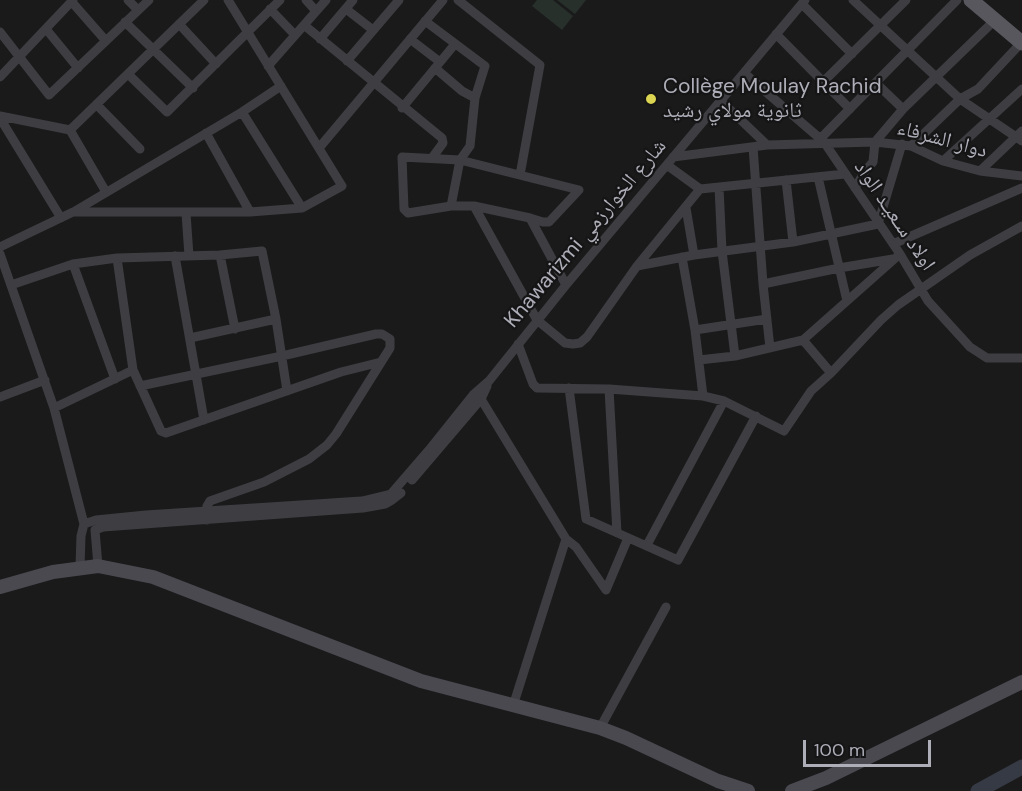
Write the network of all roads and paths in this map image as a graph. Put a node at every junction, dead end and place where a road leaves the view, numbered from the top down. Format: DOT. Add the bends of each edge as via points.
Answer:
graph roads {
  1 [pos="128,0"];
  2 [pos="149,0"];
  3 [pos="204,0"];
  4 [pos="228,0"];
  5 [pos="280,0"];
  6 [pos="306,0"];
  7 [pos="326,0"];
  8 [pos="353,0"];
  9 [pos="399,0"];
  10 [pos="443,0"];
  11 [pos="458,0"];
  12 [pos="853,0"];
  13 [pos="906,0"];
  14 [pos="957,0"];
  15 [pos="971,0"];
  16 [pos="72,1"];
  17 [pos="803,2"];
  18 [pos="270,9"];
  19 [pos="346,9"];
  20 [pos="138,10"];
  21 [pos="316,10"];
  22 [pos="995,20"];
  23 [pos="425,21"];
  24 [pos="125,22"];
  25 [pos="179,24"];
  26 [pos="304,25"];
  27 [pos="880,26"];
  28 [pos="46,29"];
  29 [pos="374,30"];
  30 [pos="0,32"];
  31 [pos="248,32"];
  32 [pos="776,34"];
  33 [pos="296,35"];
  34 [pos="320,39"];
  35 [pos="410,39"];
  36 [pos="106,41"];
  37 [pos="1022,43"];
  38 [pos="455,44"];
  39 [pos="153,50"];
  40 [pos="907,51"];
  41 [pos="852,54"];
  42 [pos="19,57"];
  43 [pos="347,61"];
  44 [pos="216,64"];
  45 [pos="438,65"];
  46 [pos="268,66"];
  47 [pos="78,68"];
  48 [pos="744,73"];
  49 [pos="128,74"];
  50 [pos="0,77"];
  51 [pos="935,78"];
  52 [pos="824,82"];
  53 [pos="373,83"];
  54 [pos="876,83"];
  55 [pos="281,86"];
  56 [pos="192,88"];
  57 [pos="1022,89"];
  58 [pos="475,98"];
  59 [pos="960,99"];
  60 [pos="720,100"];
  61 [pos="97,105"];
  62 [pos="402,108"];
  63 [pos="903,109"];
  64 [pos="850,110"];
  65 [pos="242,112"];
  66 [pos="0,117"];
  67 [pos="988,120"];
  68 [pos="70,130"];
  69 [pos="206,133"];
  70 [pos="1020,137"];
  71 [pos="822,140"];
  72 [pos="875,142"];
  73 [pos="767,145"];
  74 [pos="906,145"];
  75 [pos="753,147"];
  76 [pos="140,148"];
  77 [pos="319,148"];
  78 [pos="432,158"];
  79 [pos="460,160"];
  80 [pos="670,161"];
  81 [pos="943,161"];
  82 [pos="980,171"];
  83 [pos="845,174"];
  84 [pos="519,175"];
  85 [pos="1022,176"];
  86 [pos="818,177"];
  87 [pos="786,180"];
  88 [pos="755,182"];
  89 [pos="719,187"];
  90 [pos="855,188"];
  91 [pos="1022,188"];
  92 [pos="700,189"];
  93 [pos="106,192"];
  94 [pos="451,206"];
  95 [pos="474,206"];
  96 [pos="302,208"];
  97 [pos="686,208"];
  98 [pos="73,212"];
  99 [pos="250,212"];
  100 [pos="186,213"];
  101 [pos="61,218"];
  102 [pos="531,218"];
  103 [pos="878,224"];
  104 [pos="1022,226"];
  105 [pos="832,235"];
  106 [pos="793,242"];
  107 [pos="893,244"];
  108 [pos="0,247"];
  109 [pos="760,248"];
  110 [pos="722,251"];
  111 [pos="0,254"];
  112 [pos="220,255"];
  113 [pos="694,255"];
  114 [pos="175,256"];
  115 [pos="189,256"];
  116 [pos="898,256"];
  117 [pos="682,257"];
  118 [pos="117,258"];
  119 [pos="73,264"];
  120 [pos="637,266"];
  121 [pos="839,268"];
  122 [pos="11,285"];
  123 [pos="566,285"];
  124 [pos="763,285"];
  125 [pos="921,289"];
  126 [pos="847,301"];
  127 [pos="276,319"];
  128 [pos="767,319"];
  129 [pos="537,320"];
  130 [pos="730,325"];
  131 [pos="235,329"];
  132 [pos="695,330"];
  133 [pos="190,338"];
  134 [pos="803,340"];
  135 [pos="518,344"];
  136 [pos="770,348"];
  137 [pos="282,356"];
  138 [pos="735,356"];
  139 [pos="1022,358"];
  140 [pos="699,360"];
  141 [pos="381,362"];
  142 [pos="133,370"];
  143 [pos="831,373"];
  144 [pos="196,374"];
  145 [pos="116,379"];
  146 [pos="45,380"];
  147 [pos="140,386"];
  148 [pos="569,388"];
  149 [pos="609,389"];
  150 [pos="287,391"];
  151 [pos="703,396"];
  152 [pos="0,397"];
  153 [pos="477,397"];
  154 [pos="724,401"];
  155 [pos="54,408"];
  156 [pos="756,416"];
  157 [pos="204,420"];
  158 [pos="207,515"];
  159 [pos="146,519"];
  160 [pos="84,524"];
  161 [pos="95,530"];
  162 [pos="616,533"];
  163 [pos="566,538"];
  164 [pos="628,538"];
  165 [pos="647,545"];
  166 [pos="98,566"];
  167 [pos="80,567"];
  168 [pos="0,587"];
  169 [pos="666,607"];
  170 [pos="1022,682"];
  171 [pos="513,706"];
  172 [pos="600,728"];
  173 [pos="748,791"];
  174 [pos="792,791"];
  1 -- 20 [label="street"];
  2 -- 20 [label="street"];
  3 -- 25 [label="street"];
  4 -- 31 [label="street"];
  5 -- 18 [label="street"];
  6 -- 21 [label="street"];
  7 -- 21 [label="street"];
  8 -- 19 [label="street"];
  9 -- 29 [label="street"];
  10 -- 23 [label="street"];
  11 -- 84 [label="street" via="540,65"];
  12 -- 27 [label="street"];
  13 -- 27 [label="street"];
  14 -- 40 [label="street"];
  15 -- 22 [label="main road"];
  16 -- 28 [label="street"];
  16 -- 36 [label="street"];
  17 -- 32 [label="street, Khawarizmi شارع الخوارزمي"];
  17 -- 41 [label="street"];
  18 -- 31 [label="street"];
  18 -- 33 [label="street"];
  19 -- 29 [label="street"];
  19 -- 34 [label="street"];
  20 -- 24 [label="street"];
  21 -- 26 [label="street"];
  22 -- 37 [label="main road"];
  22 -- 51 [label="street"];
  23 -- 35 [label="street"];
  23 -- 38 [label="street"];
  24 -- 36 [label="street"];
  24 -- 39 [label="street"];
  25 -- 39 [label="street"];
  25 -- 44 [label="street"];
  26 -- 33 [label="street"];
  26 -- 34 [label="street"];
  27 -- 40 [label="street"];
  27 -- 41 [label="street"];
  28 -- 42 [label="street"];
  28 -- 47 [label="street"];
  29 -- 43 [label="street"];
  30 -- 42 [label="street"];
  31 -- 44 [label="street"];
  31 -- 46 [label="street"];
  32 -- 48 [label="street, Khawarizmi شارع الخوارزمي"];
  32 -- 52 [label="street"];
  33 -- 46 [label="street"];
  34 -- 43 [label="street"];
  35 -- 45 [label="street"];
  35 -- 53 [label="street"];
  36 -- 47 [label="street"];
  37 -- 59 [label="street" via="978,88"];
  38 -- 45 [label="street"];
  38 -- 58 [label="street" via="485,66"];
  39 -- 49 [label="street"];
  39 -- 56 [label="street"];
  40 -- 51 [label="street"];
  40 -- 54 [label="street"];
  41 -- 52 [label="street"];
  42 -- 47 [label="street" via="49,95"];
  42 -- 50 [label="street"];
  43 -- 53 [label="street"];
  44 -- 56 [label="street"];
  45 -- 58 [label="street" via="462,91"];
  45 -- 62 [label="street"];
  46 -- 55 [label="street"];
  48 -- 60 [label="street, Khawarizmi شارع الخوارزمي"];
  48 -- 71 [label="street, اولاد سـعيـد الواد"];
  49 -- 56 [label="street" via="166,112"];
  49 -- 61 [label="street"];
  51 -- 59 [label="street"];
  51 -- 63 [label="street"];
  52 -- 64 [label="street"];
  53 -- 62 [label="street"];
  53 -- 77 [label="street"];
  54 -- 63 [label="street"];
  54 -- 64 [label="street"];
  55 -- 65 [label="street"];
  55 -- 77 [label="street"];
  57 -- 67 [label="street"];
  58 -- 79 [label="street" via="470,146"];
  59 -- 67 [label="street"];
  59 -- 74 [label="street"];
  60 -- 73 [label="street"];
  60 -- 80 [label="street, Khawarizmi شارع الخوارزمي"];
  61 -- 68 [label="street"];
  61 -- 76 [label="street"];
  62 -- 78 [label="street" via="443,140"];
  63 -- 72 [label="street"];
  64 -- 71 [label="street"];
  65 -- 69 [label="street"];
  65 -- 96 [label="street"];
  66 -- 68 [label="street"];
  66 -- 101 [label="street"];
  67 -- 70 [label="street"];
  67 -- 81 [label="street"];
  68 -- 93 [label="street"];
  69 -- 93 [label="street"];
  69 -- 99 [label="street"];
  70 -- 82 [label="street"];
  71 -- 72 [label="street, دوار الشرفاء"];
  71 -- 73 [label="street, دوار الشرفاء"];
  71 -- 83 [label="street, اولاد سـعيـد الواد"];
  72 -- 74 [label="street, دوار الشرفاء"];
  72 -- 90 [label="street" via="873,162"];
  73 -- 75 [label="street, دوار الشرفاء"];
  74 -- 81 [label="street, دوار الشرفاء"];
  74 -- 103 [label="street"];
  75 -- 80 [label="street, دوار الشرفاء"];
  75 -- 88 [label="street"];
  77 -- 96 [label="street" via="342,186"];
  78 -- 79 [label="street"];
  78 -- 94 [label="street" via="401,159 404,209 408,213"];
  79 -- 84 [label="street"];
  79 -- 94 [label="street"];
  80 -- 92 [label="street"];
  80 -- 123 [label="street, Khawarizmi شارع الخوارزمي"];
  81 -- 82 [label="street, دوار الشرفاء"];
  82 -- 85 [label="street, دوار الشرفاء"];
  83 -- 86 [label="street"];
  83 -- 90 [label="street, اولاد سـعيـد الواد"];
  84 -- 102 [label="street" via="579,190 549,222"];
  86 -- 87 [label="street"];
  86 -- 105 [label="street"];
  87 -- 88 [label="street"];
  87 -- 106 [label="street"];
  88 -- 89 [label="street"];
  88 -- 109 [label="street"];
  89 -- 92 [label="street"];
  89 -- 110 [label="street"];
  90 -- 103 [label="street, اولاد سـعيـد الواد"];
  91 -- 107 [label="street"];
  92 -- 97 [label="street"];
  93 -- 98 [label="street"];
  94 -- 95 [label="street"];
  95 -- 102 [label="street"];
  95 -- 129 [label="street"];
  96 -- 99 [label="street"];
  97 -- 113 [label="street"];
  97 -- 120 [label="street"];
  98 -- 100 [label="street"];
  98 -- 101 [label="street"];
  99 -- 100 [label="street"];
  100 -- 115 [label="street"];
  101 -- 108 [label="street"];
  102 -- 123 [label="street"];
  103 -- 105 [label="street"];
  103 -- 107 [label="street, اولاد سـعيـد الواد"];
  104 -- 125 [label="street"];
  105 -- 106 [label="street"];
  105 -- 121 [label="street"];
  106 -- 109 [label="street"];
  107 -- 116 [label="street, اولاد سـعيـد الواد"];
  109 -- 110 [label="street"];
  109 -- 124 [label="street"];
  110 -- 113 [label="street"];
  110 -- 130 [label="street"];
  111 -- 122 [label="street"];
  112 -- 115 [label="street"];
  112 -- 127 [label="street" via="262,251"];
  112 -- 131 [label="street"];
  113 -- 117 [label="street"];
  114 -- 115 [label="street"];
  114 -- 118 [label="street"];
  114 -- 133 [label="street"];
  116 -- 121 [label="street"];
  116 -- 125 [label="street, اولاد سـعيـد الواد"];
  116 -- 126 [label="street"];
  117 -- 120 [label="street"];
  117 -- 132 [label="street"];
  118 -- 119 [label="street"];
  118 -- 142 [label="street"];
  119 -- 122 [label="street"];
  119 -- 145 [label="street"];
  120 -- 129 [label="street" via="580,343 565,343"];
  121 -- 124 [label="street"];
  121 -- 126 [label="street"];
  122 -- 146 [label="street"];
  123 -- 129 [label="street, Khawarizmi شارع الخوارزمي"];
  124 -- 128 [label="street"];
  125 -- 139 [label="street, اولاد سـعيـد الواد" via="978,353 987,358"];
  125 -- 143 [label="street" via="881,320"];
  126 -- 134 [label="street"];
  127 -- 131 [label="street"];
  127 -- 137 [label="street"];
  128 -- 130 [label="street"];
  128 -- 136 [label="street"];
  129 -- 135 [label="street, Khawarizmi شارع الخوارزمي"];
  130 -- 132 [label="street"];
  130 -- 138 [label="street"];
  131 -- 133 [label="street"];
  132 -- 140 [label="street"];
  133 -- 144 [label="street"];
  134 -- 136 [label="street"];
  134 -- 143 [label="street"];
  135 -- 148 [label="street" via="535,386"];
  135 -- 153 [label="street, Khawarizmi شارع الخوارزمي"];
  136 -- 138 [label="street"];
  137 -- 141 [label="street" via="382,334 391,344"];
  137 -- 144 [label="street"];
  137 -- 150 [label="street"];
  138 -- 140 [label="street"];
  140 -- 151 [label="street"];
  141 -- 150 [label="street"];
  141 -- 158 [label="street" via="327,445 264,482 210,501"];
  142 -- 145 [label="street"];
  142 -- 147 [label="street"];
  143 -- 156 [label="street" via="810,391 784,430"];
  144 -- 147 [label="street"];
  144 -- 157 [label="street"];
  145 -- 155 [label="street"];
  146 -- 152 [label="street"];
  146 -- 155 [label="street"];
  147 -- 157 [label="street" via="164,433"];
  148 -- 149 [label="street"];
  148 -- 162 [label="street" via="585,516"];
  149 -- 151 [label="street"];
  149 -- 162 [label="street"];
  150 -- 157 [label="street"];
  151 -- 154 [label="street"];
  153 -- 158 [label="street, Khawarizmi شارع الخوارزمي" via="432,452 386,496 286,510"];
  153 -- 163 [label="street"];
  154 -- 156 [label="street"];
  154 -- 165 [label="street"];
  155 -- 160 [label="street"];
  156 -- 165 [label="street" via="678,560"];
  158 -- 159 [label="street, Khawarizmi شارع الخوارزمي"];
  159 -- 160 [label="street, Khawarizmi شارع الخوارزمي" via="96,520"];
  159 -- 161 [label="street, Khawarizmi شارع الخوارزمي"];
  160 -- 161 [label="street"];
  160 -- 167 [label="street"];
  161 -- 166 [label="street"];
  162 -- 164 [label="street"];
  163 -- 164 [label="street" via="606,590"];
  163 -- 171 [label="street"];
  164 -- 165 [label="street"];
  166 -- 167 [label="main road"];
  166 -- 171 [label="main road" via="153,577 422,681"];
  167 -- 168 [label="main road"];
  169 -- 172 [label="street"];
  170 -- 174 [label="main road"];
  171 -- 172 [label="main road"];
  172 -- 173 [label="main road"];
}
